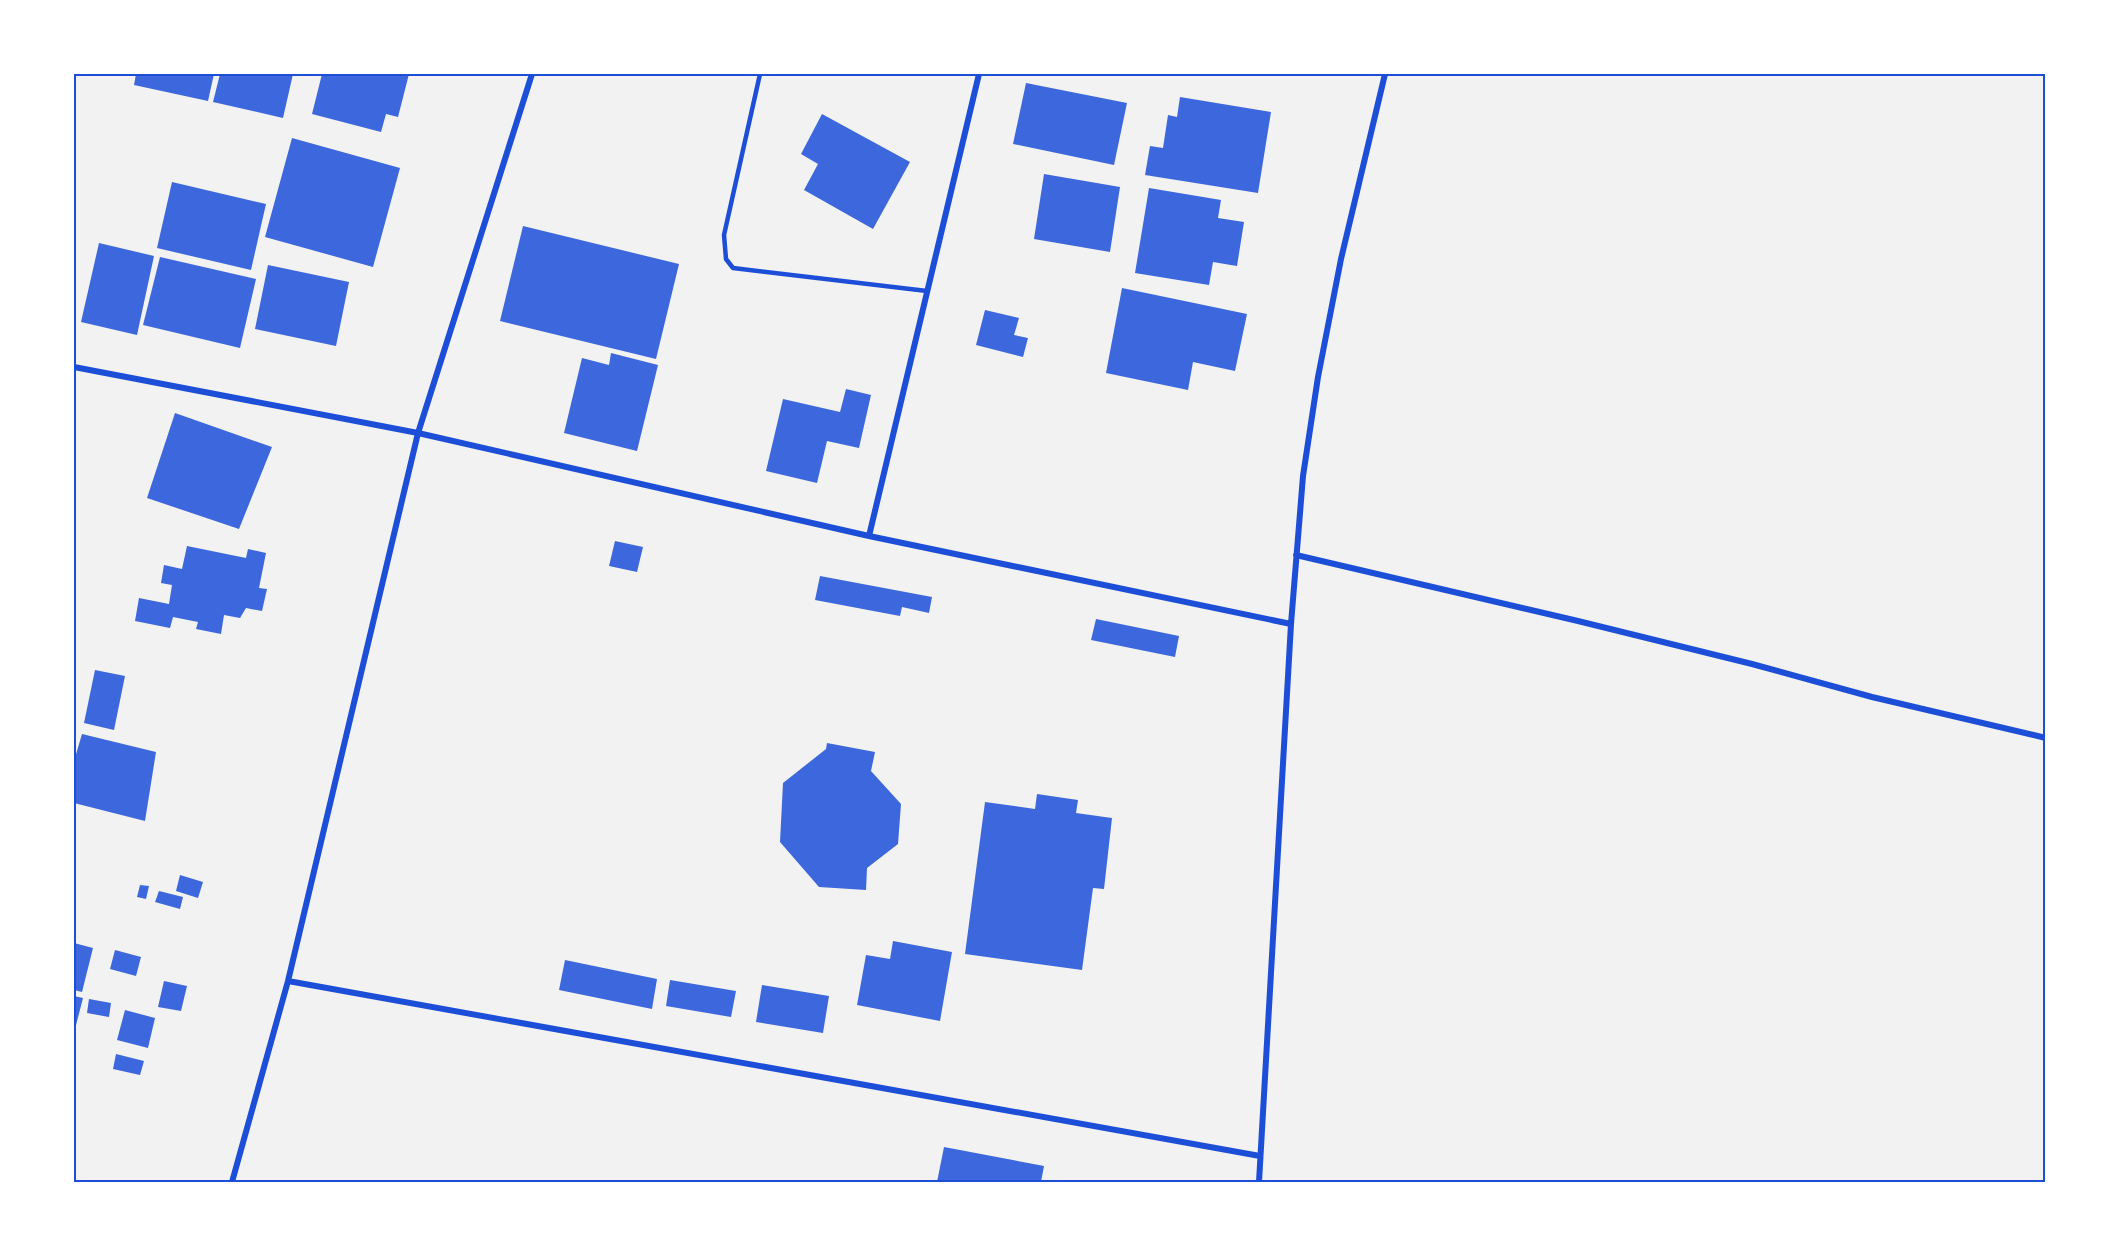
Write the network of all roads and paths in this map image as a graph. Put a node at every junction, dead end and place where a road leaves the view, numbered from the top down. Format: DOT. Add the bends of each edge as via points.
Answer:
graph roads {
  1 [pos="532,74"];
  2 [pos="760,74"];
  3 [pos="979,74"];
  4 [pos="1385,74"];
  5 [pos="927,291"];
  6 [pos="74,367"];
  7 [pos="418,433"];
  8 [pos="869,536"];
  9 [pos="1296,555"];
  10 [pos="1291,624"];
  11 [pos="2046,738"];
  12 [pos="288,981"];
  13 [pos="1260,1156"];
  14 [pos="232,1182"];
  15 [pos="1259,1182"];
  1 -- 7 [label="street"];
  2 -- 5 [label="lane" via="724,235 726,259 734,268"];
  3 -- 5 [label="street"];
  4 -- 9 [label="street" via="1341,259 1318,377"];
  5 -- 8 [label="street"];
  6 -- 7 [label="street"];
  7 -- 8 [label="street"];
  7 -- 12 [label="street"];
  8 -- 10 [label="street"];
  9 -- 10 [label="street"];
  9 -- 11 [label="street"];
  10 -- 13 [label="street"];
  12 -- 13 [label="street"];
  12 -- 14 [label="street"];
  13 -- 15 [label="street"];
}
